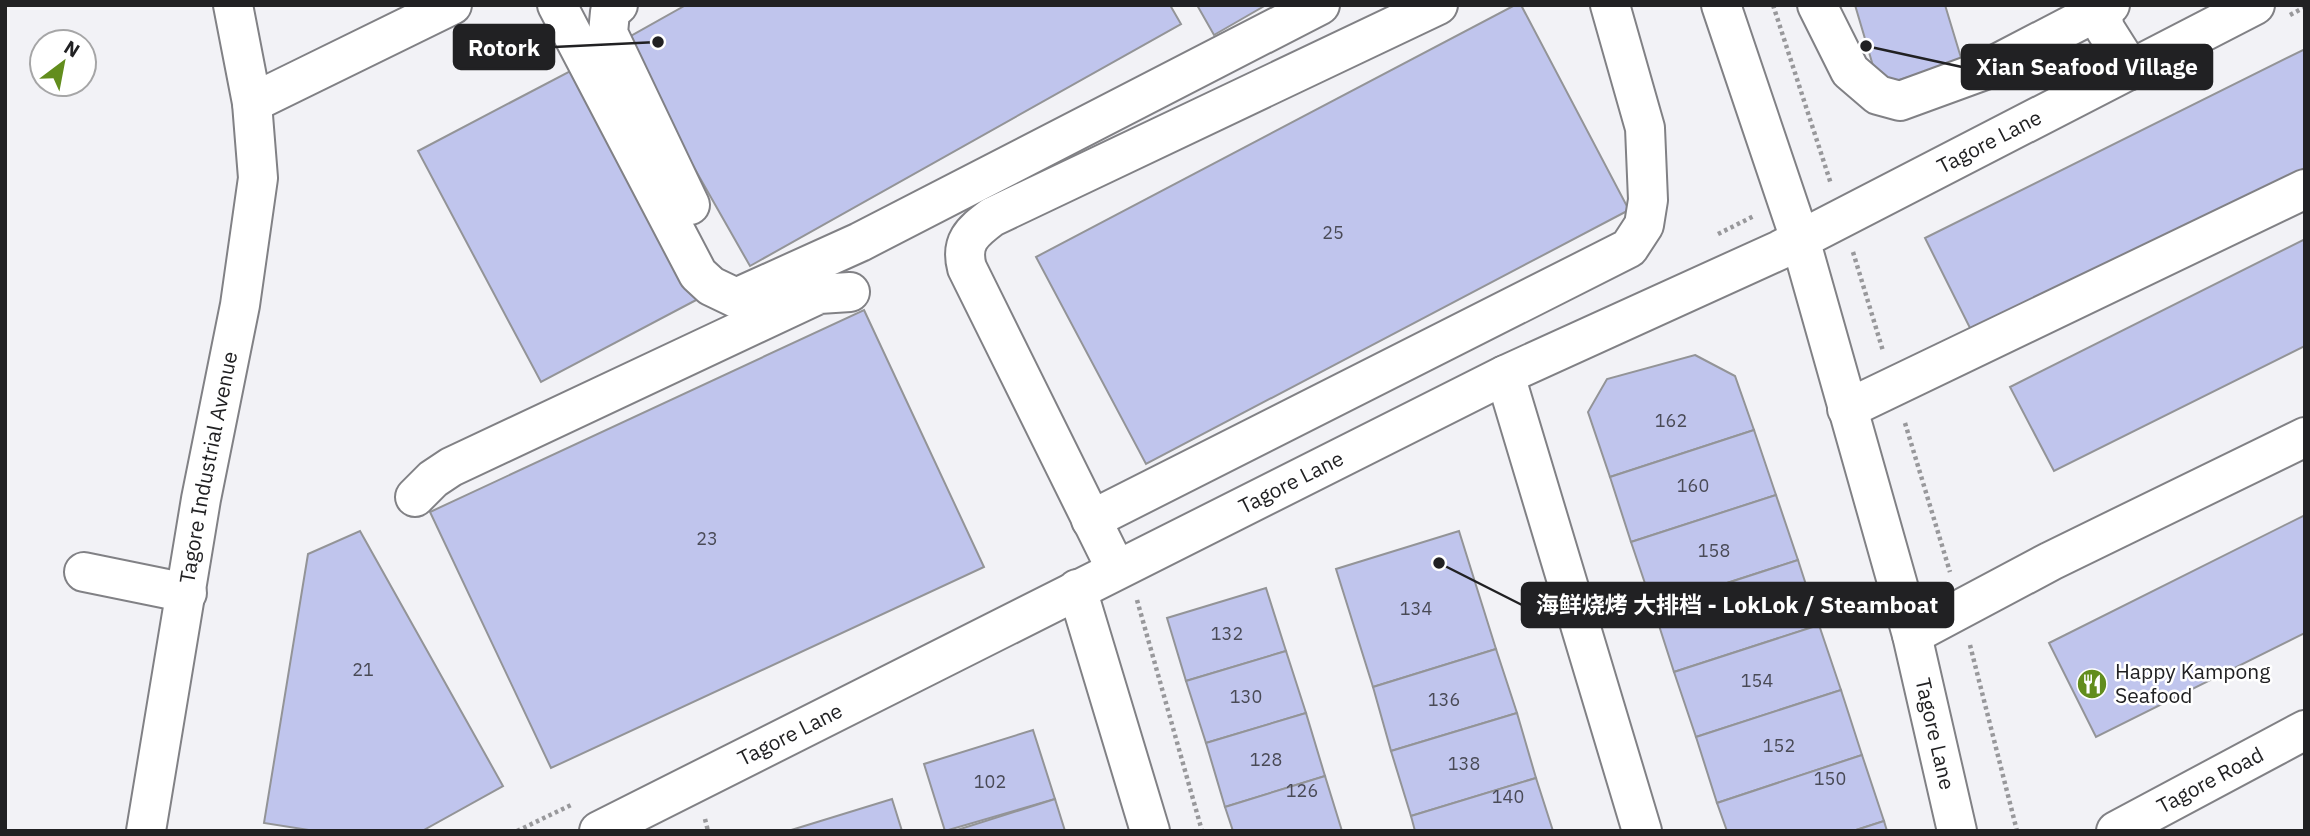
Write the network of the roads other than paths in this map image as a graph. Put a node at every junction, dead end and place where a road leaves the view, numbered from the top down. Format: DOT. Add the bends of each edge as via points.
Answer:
graph roads {
  1 [pos="233,5"];
  2 [pos="452,5"];
  3 [pos="557,5"];
  4 [pos="618,5"];
  5 [pos="1320,5"];
  6 [pos="1438,5"];
  7 [pos="1610,5"];
  8 [pos="1817,5"];
  9 [pos="2255,5"];
  10 [pos="1723,6"];
  11 [pos="2105,8"];
  12 [pos="2131,70"];
  13 [pos="252,103"];
  14 [pos="2305,189"];
  15 [pos="1800,239"];
  16 [pos="709,246"];
  17 [pos="850,292"];
  18 [pos="1505,374"];
  19 [pos="1847,409"];
  20 [pos="2305,437"];
  21 [pos="415,497"];
  22 [pos="1091,520"];
  23 [pos="84,572"];
  24 [pos="1125,579"];
  25 [pos="1077,589"];
  26 [pos="187,593"];
  27 [pos="1912,635"];
  28 [pos="2305,730"];
  29 [pos="655,818"];
  30 [pos="146,831"];
  31 [pos="599,831"];
  32 [pos="1150,831"];
  33 [pos="1642,831"];
  34 [pos="1957,831"];
  35 [pos="2116,831"];
  1 -- 13 [label="street, Tagore Industrial Avenue"];
  2 -- 13 [label="street"];
  3 -- 5 [label="street" via="698,274 736,298 860,243"];
  4 -- 16 [label="street" via="610,12 608,33"];
  6 -- 22 [label="street" via="992,217 965,241 967,268"];
  7 -- 22 [label="street" via="1644,128 1648,200 1644,225 1629,248"];
  8 -- 11 [label="street" via="1850,71 1878,95 1900,101 1985,70"];
  9 -- 12 [label="street, Tagore Lane"];
  10 -- 15 [label="street, Tagore Lane"];
  11 -- 12 [label="street" via="2105,29"];
  12 -- 15 [label="street, Tagore Lane"];
  13 -- 26 [label="street, Tagore Industrial Avenue" via="258,178 240,305"];
  14 -- 19 [label="street"];
  15 -- 18 [label="street, Tagore Lane"];
  15 -- 19 [label="street, Tagore Lane"];
  17 -- 21 [label="street" via="819,293 451,467"];
  18 -- 24 [label="street, Tagore Lane"];
  18 -- 33 [label="street"];
  19 -- 27 [label="street, Tagore Lane"];
  20 -- 27 [label="street" via="2051,561"];
  22 -- 24 [label="street"];
  23 -- 26 [label="street"];
  24 -- 25 [label="street, Tagore Lane"];
  25 -- 29 [label="street, Tagore Lane"];
  25 -- 32 [label="street"];
  26 -- 30 [label="street, Tagore Industrial Avenue"];
  27 -- 34 [label="street, Tagore Lane"];
  28 -- 35 [label="street, Tagore Road"];
  29 -- 31 [label="street, Tagore Lane"];
}
